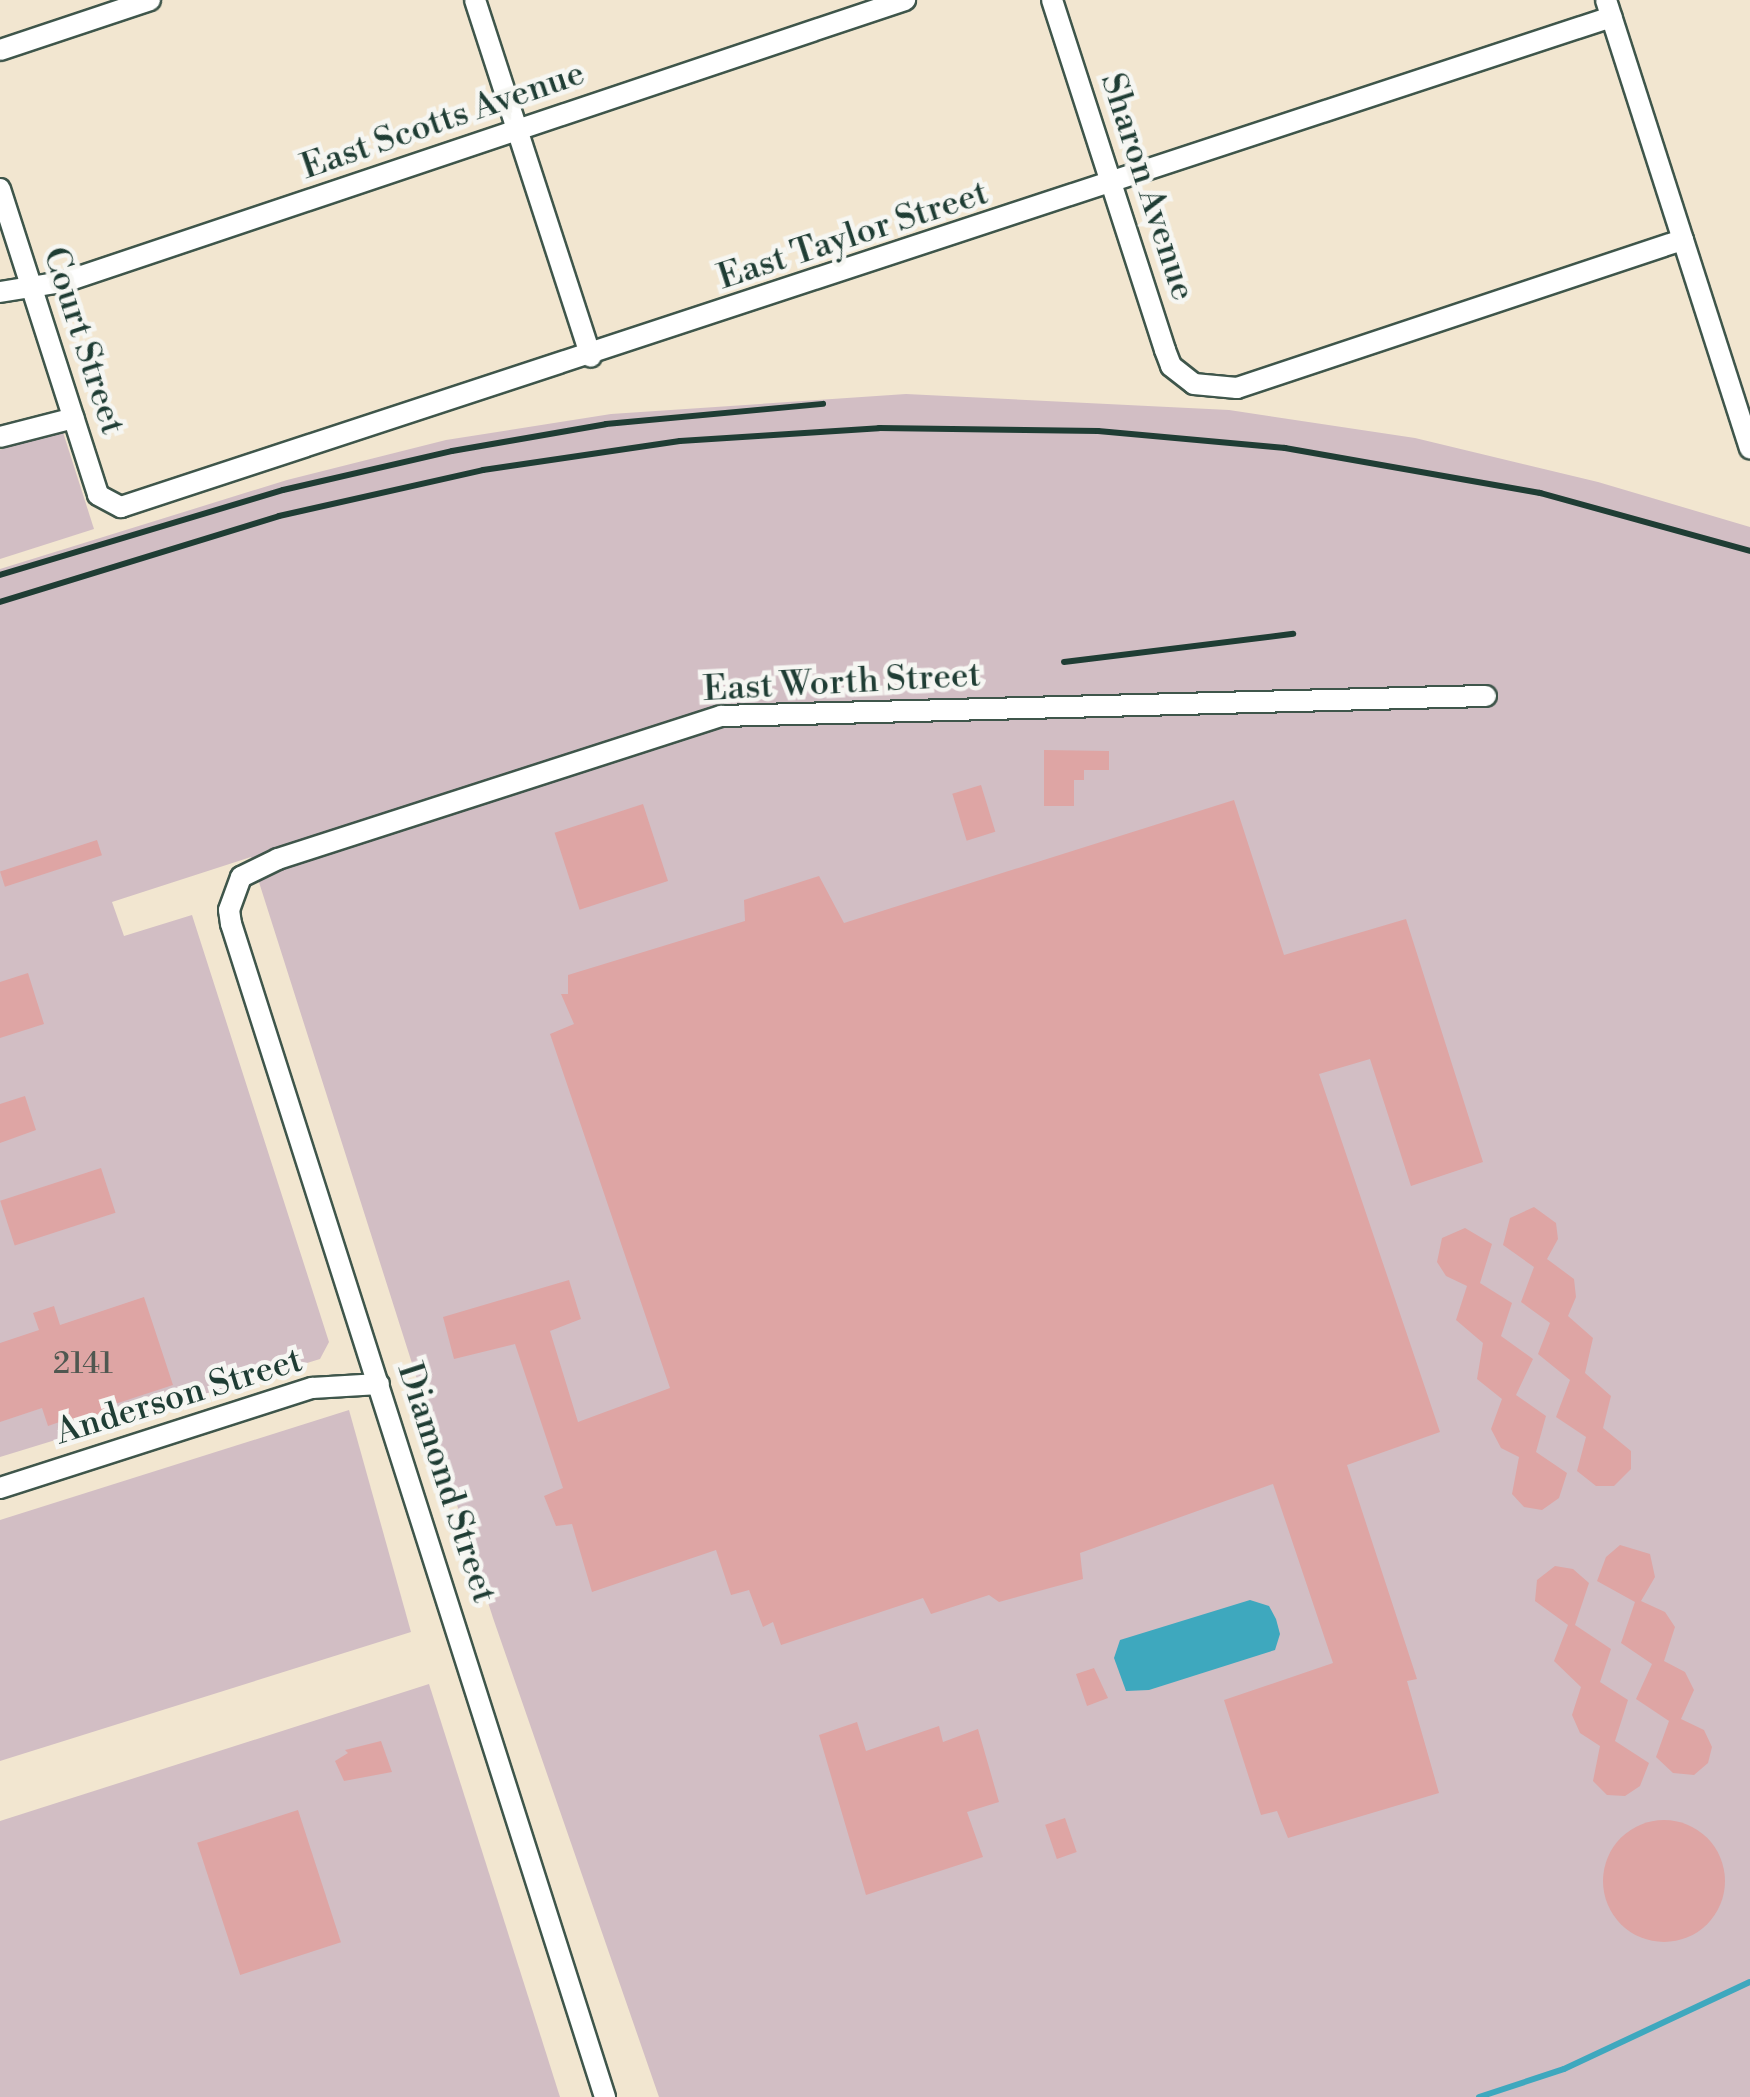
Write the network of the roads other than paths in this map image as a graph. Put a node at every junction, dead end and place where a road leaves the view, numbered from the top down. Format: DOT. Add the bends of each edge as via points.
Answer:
graph roads {
  1 [pos="150,0"];
  2 [pos="475,0"];
  3 [pos="905,0"];
  4 [pos="1052,0"];
  5 [pos="1609,8"];
  6 [pos="0,50"];
  7 [pos="516,130"];
  8 [pos="1111,183"];
  9 [pos="0,189"];
  10 [pos="1683,240"];
  11 [pos="32,288"];
  12 [pos="0,292"];
  13 [pos="590,358"];
  14 [pos="74,418"];
  15 [pos="0,437"];
  16 [pos="1750,448"];
  17 [pos="113,506"];
  18 [pos="1486,696"];
  19 [pos="235,889"];
  20 [pos="380,1384"];
  21 [pos="0,1488"];
  22 [pos="605,2097"];
  1 -- 6 [label="street"];
  2 -- 7 [label="street"];
  3 -- 7 [label="street, East Scotts Avenue"];
  4 -- 8 [label="street, Sharon Avenue"];
  5 -- 8 [label="street, East Taylor Street"];
  5 -- 10 [label="street"];
  7 -- 11 [label="street, East Scotts Avenue" via="67,282"];
  7 -- 13 [label="street"];
  8 -- 10 [label="street, Sharon Avenue" via="1171,366 1194,384 1238,388"];
  8 -- 13 [label="street, East Taylor Street"];
  9 -- 11 [label="street, Court Street"];
  10 -- 16 [label="street"];
  11 -- 12 [label="street, East Scotts Avenue"];
  11 -- 14 [label="street, Court Street"];
  13 -- 17 [label="street, East Taylor Street"];
  14 -- 15 [label="street"];
  14 -- 17 [label="street, Court Street" via="98,496"];
  18 -- 19 [label="street, East Worth Street" via="721,716 278,859 241,877"];
  19 -- 20 [label="street, Diamond Street" via="232,924"];
  20 -- 21 [label="street, Anderson Street" via="312,1388"];
  20 -- 22 [label="street, Diamond Street"];
}
